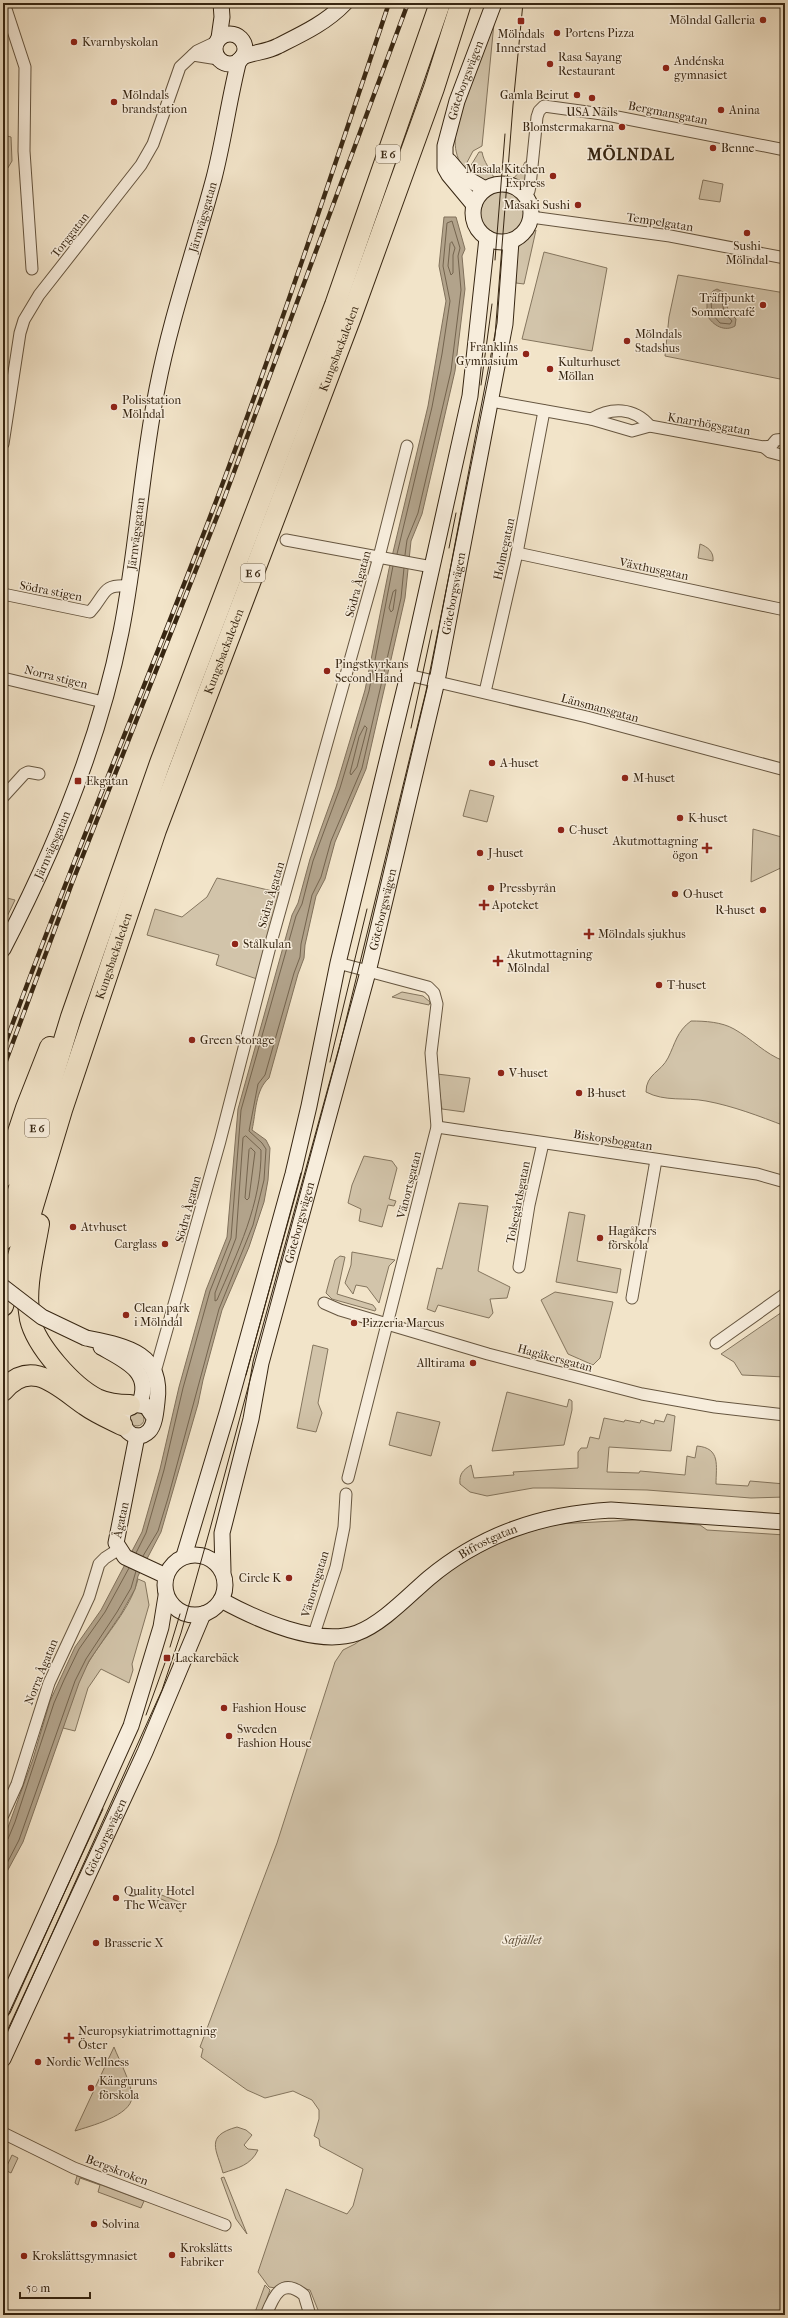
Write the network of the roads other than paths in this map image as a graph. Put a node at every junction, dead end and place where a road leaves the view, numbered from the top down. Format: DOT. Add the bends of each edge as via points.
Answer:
graph roads {
  1 [pos="4,3"];
  2 [pos="221,3"];
  3 [pos="230,3"];
  4 [pos="345,3"];
  5 [pos="440,3"];
  6 [pos="460,3"];
  7 [pos="475,3"];
  8 [pos="494,3"];
  9 [pos="240,38"];
  10 [pos="218,40"];
  11 [pos="284,42"];
  12 [pos="192,55"];
  13 [pos="241,59"];
  14 [pos="220,60"];
  15 [pos="434,88"];
  16 [pos="230,105"];
  17 [pos="785,150"];
  18 [pos="446,159"];
  19 [pos="485,189"];
  20 [pos="524,195"];
  21 [pos="474,205"];
  22 [pos="530,217"];
  23 [pos="487,238"];
  24 [pos="511,241"];
  25 [pos="785,258"];
  26 [pos="32,269"];
  27 [pos="491,401"];
  28 [pos="544,411"];
  29 [pos="591,419"];
  30 [pos="650,426"];
  31 [pos="785,439"];
  32 [pos="3,444"];
  33 [pos="407,446"];
  34 [pos="764,447"];
  35 [pos="785,456"];
  36 [pos="286,540"];
  37 [pos="517,554"];
  38 [pos="382,558"];
  39 [pos="432,566"];
  40 [pos="128,586"];
  41 [pos="3,594"];
  42 [pos="785,610"];
  43 [pos="408,675"];
  44 [pos="3,678"];
  45 [pos="437,681"];
  46 [pos="485,692"];
  47 [pos="103,702"];
  48 [pos="785,770"];
  49 [pos="39,774"];
  50 [pos="3,797"];
  51 [pos="3,949"];
  52 [pos="338,963"];
  53 [pos="368,972"];
  54 [pos="71,1017"];
  55 [pos="62,1110"];
  56 [pos="437,1128"];
  57 [pos="543,1143"];
  58 [pos="656,1160"];
  59 [pos="3,1177"];
  60 [pos="785,1182"];
  61 [pos="3,1240"];
  62 [pos="519,1267"];
  63 [pos="3,1287"];
  64 [pos="785,1294"];
  65 [pos="632,1298"];
  66 [pos="324,1303"];
  67 [pos="3,1306"];
  68 [pos="387,1324"];
  69 [pos="716,1343"];
  70 [pos="104,1345"];
  71 [pos="160,1352"];
  72 [pos="142,1356"];
  73 [pos="155,1372"];
  74 [pos="3,1391"];
  75 [pos="135,1404"];
  76 [pos="785,1415"];
  77 [pos="153,1416"];
  78 [pos="130,1430"];
  79 [pos="348,1478"];
  80 [pos="346,1494"];
  81 [pos="785,1522"];
  82 [pos="122,1553"];
  83 [pos="184,1556"];
  84 [pos="223,1572"];
  85 [pos="166,1576"];
  86 [pos="166,1596"];
  87 [pos="222,1600"];
  88 [pos="203,1614"];
  89 [pos="314,1634"];
  90 [pos="3,1815"];
  91 [pos="3,2009"];
  92 [pos="3,2058"];
  93 [pos="3,2134"];
  94 [pos="225,2225"];
  95 [pos="266,2315"];
  96 [pos="310,2315"];
  1 -- 26 [label="street" via="25,67 24,151"];
  2 -- 10 [label="main road" via="222,17"];
  3 -- 9 [label="main road" via="232,18"];
  4 -- 11 [label="main road" via="327,20"];
  5 -- 54 [label="highway, Kungsbackaleden / E 6" via="334,305 162,755"];
  6 -- 15 [label="highway, Kungsbackaleden / E 6"];
  7 -- 15 [label="highway" via="460,42"];
  8 -- 18 [label="main road, Göteborgsvägen" via="450,123 445,146"];
  9 -- 10 [label="main road" via="228,34"];
  9 -- 11 [label="main road" via="256,43 276,40"];
  9 -- 13 [label="main road" via="245,49"];
  10 -- 12 [label="street, Torggatan"];
  10 -- 14 [label="main road" via="214,50"];
  11 -- 13 [label="main road"];
  12 -- 14 [label="street"];
  12 -- 32 [label="street, Torggatan" via="184,61 177,72 160,128 141,165 39,295 24,320"];
  13 -- 14 [label="main road" via="229,64"];
  13 -- 16 [label="main road, Järnvägsgatan"];
  14 -- 16 [label="main road, Järnvägsgatan" via="228,78"];
  15 -- 55 [label="highway, Kungsbackaleden / E 6" via="351,316 177,770"];
  16 -- 40 [label="main road, Järnvägsgatan" via="224,138 176,308 157,391"];
  17 -- 20 [label="street, Bergmansgatan" via="602,114 544,106 537,117 530,186"];
  18 -- 19 [label="main road" via="461,175"];
  18 -- 21 [label="main road, Göteborgsvägen" via="445,168 449,175"];
  19 -- 20 [label="main road" via="493,185 507,184 517,188"];
  19 -- 21 [label="main road"];
  20 -- 22 [label="main road" via="530,205"];
  21 -- 23 [label="main road" via="472,214 475,224"];
  22 -- 24 [label="main road" via="523,233"];
  22 -- 25 [label="street, Tempelgatan" via="670,236"];
  23 -- 24 [label="main road" via="496,242"];
  23 -- 39 [label="main road, Göteborgsvägen" via="470,396"];
  24 -- 27 [label="main road, Göteborgsvägen" via="505,324"];
  27 -- 28 [label="street, Knarrhögsgatan"];
  27 -- 45 [label="main road, Göteborgsvägen"];
  28 -- 29 [label="street, Knarrhögsgatan"];
  28 -- 37 [label="street, Holmegatan"];
  29 -- 30 [label="street, Knarrhögsgatan" via="632,431"];
  29 -- 30 [label="street, Knarrhögsgatan" via="611,410 642,417"];
  30 -- 34 [label="street, Knarrhögsgatan"];
  31 -- 34 [label="street, Knarrhögsgatan" via="776,440 771,446"];
  33 -- 38 [label="street, Södra Ågatan"];
  34 -- 35 [label="street, Knarrhögsgatan" via="770,452"];
  36 -- 38 [label="street"];
  37 -- 42 [label="street, Växthusgatan"];
  37 -- 46 [label="street, Holmegatan"];
  38 -- 39 [label="street"];
  38 -- 71 [label="street, Södra Ågatan" via="272,939 220,1141"];
  39 -- 43 [label="main road, Göteborgsvägen"];
  40 -- 41 [label="street, Södra stigen" via="109,587 90,612"];
  40 -- 47 [label="main road, Järnvägsgatan" via="120,637"];
  43 -- 45 [label="street, Länsmansgatan"];
  43 -- 52 [label="main road, Göteborgsvägen"];
  44 -- 47 [label="street, Norra stigen"];
  45 -- 46 [label="street, Länsmansgatan"];
  45 -- 53 [label="main road, Göteborgsvägen"];
  46 -- 48 [label="street, Länsmansgatan"];
  47 -- 51 [label="main road, Järnvägsgatan" via="62,826"];
  49 -- 50 [label="street" via="24,774"];
  52 -- 53 [label="street, Vänortsgatan"];
  52 -- 83 [label="main road, Göteborgsvägen" via="293,1174 227,1413"];
  53 -- 56 [label="street, Vänortsgatan" via="428,987 434,993 437,1004 431,1053"];
  53 -- 84 [label="main road, Göteborgsvägen" via="261,1363 251,1419 222,1533"];
  54 -- 59 [label="highway" via="46,1053"];
  54 -- 61 [label="highway, Kungsbackaleden / E 6"];
  55 -- 67 [label="highway, Kungsbackaleden / E 6"];
  55 -- 75 [label="highway" via="40,1218 29,1294 33,1330 42,1345 78,1385 97,1399 119,1405"];
  56 -- 57 [label="street, Biskopsbogatan"];
  56 -- 68 [label="street, Vänortsgatan"];
  57 -- 58 [label="street, Biskopsbogatan"];
  57 -- 62 [label="street, Tolsegårdsgatan"];
  58 -- 60 [label="street, Biskopsbogatan" via="757,1174"];
  58 -- 65 [label="street"];
  63 -- 70 [label="main road, bridge" via="42,1317"];
  64 -- 69 [label="street"];
  66 -- 68 [label="street, Hagåkersgatan"];
  68 -- 76 [label="street, Hagåkersgatan" via="481,1352 642,1394 716,1407"];
  68 -- 79 [label="street, Vänortsgatan"];
  70 -- 72 [label="main road" via="133,1350"];
  70 -- 75 [label="main road, Ågatan" via="140,1375 144,1389"];
  71 -- 72 [label="street"];
  71 -- 73 [label="street, Södra Ågatan"];
  72 -- 73 [label="main road"];
  73 -- 77 [label="main road" via="158,1391"];
  74 -- 78 [label="highway" via="12,1382 21,1378 30,1376 48,1379 85,1405"];
  75 -- 77 [label="main road" via="148,1407"];
  75 -- 78 [label="main road, Ågatan" via="123,1413"];
  77 -- 78 [label="main road" via="154,1423 149,1431"];
  78 -- 82 [label="main road, Ågatan" via="129,1486 116,1539"];
  80 -- 89 [label="street, Vänortsgatan" via="344,1527 336,1567"];
  81 -- 89 [label="main road, Bifrostgatan" via="611,1510 584,1511 545,1518 493,1536 465,1551 366,1629 344,1636"];
  82 -- 85 [label="main road, Ågatan"];
  82 -- 90 [label="street, Norra Ågatan" via="105,1558 99,1564 90,1597 49,1682 17,1784"];
  83 -- 84 [label="main road" via="197,1554 208,1557"];
  83 -- 85 [label="main road" via="171,1565"];
  84 -- 87 [label="main road, Göteborgsvägen" via="226,1584"];
  85 -- 86 [label="main road, Göteborgsvägen"];
  86 -- 88 [label="main road" via="180,1612 190,1615"];
  86 -- 91 [label="main road, Göteborgsvägen" via="161,1627 131,1726"];
  87 -- 88 [label="main road" via="216,1608"];
  87 -- 89 [label="main road, Bifrostgatan" via="274,1625"];
  88 -- 92 [label="main road, Göteborgsvägen" via="145,1752"];
  93 -- 94 [label="street, Bergskroken" via="74,2168"];
  95 -- 96 [label="street" via="277,2294 284,2288 292,2287 304,2295"];
}
